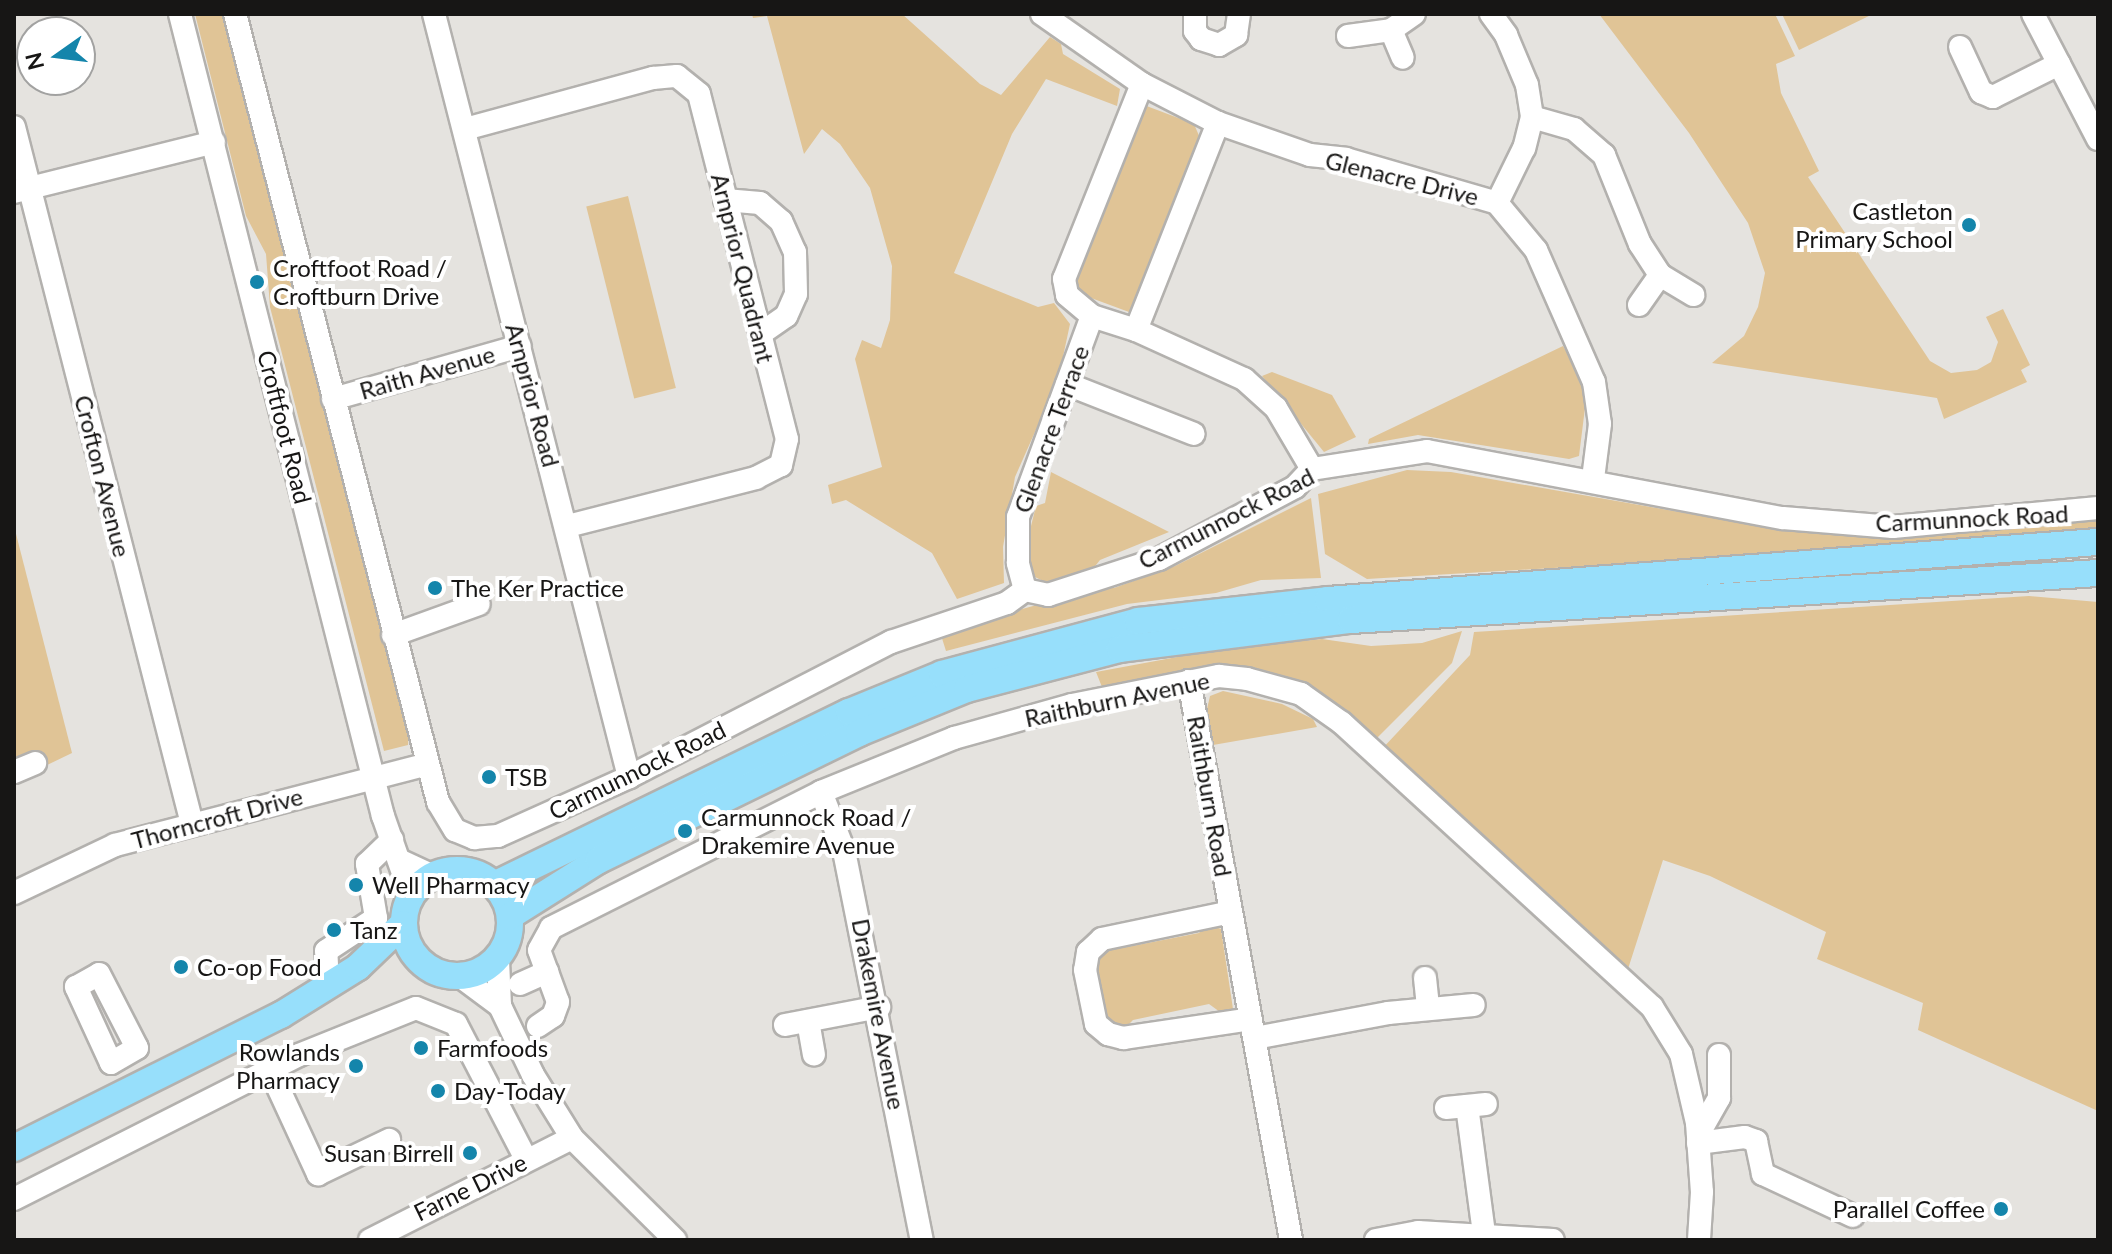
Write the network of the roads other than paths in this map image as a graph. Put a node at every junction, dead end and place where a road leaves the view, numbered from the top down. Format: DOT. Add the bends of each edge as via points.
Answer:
graph roads {
  1 [pos="180,14"];
  2 [pos="235,14"];
  3 [pos="434,14"];
  4 [pos="1042,14"];
  5 [pos="1195,14"];
  6 [pos="1239,14"];
  7 [pos="1414,14"];
  8 [pos="1491,14"];
  9 [pos="2033,14"];
  10 [pos="1066,19"];
  11 [pos="1391,30"];
  12 [pos="1348,36"];
  13 [pos="1960,47"];
  14 [pos="1403,58"];
  15 [pos="2059,64"];
  16 [pos="1142,84"];
  17 [pos="1532,117"];
  18 [pos="1218,123"];
  19 [pos="14,127"];
  20 [pos="465,129"];
  21 [pos="2098,139"];
  22 [pos="214,142"];
  23 [pos="22,190"];
  24 [pos="725,200"];
  25 [pos="1497,203"];
  26 [pos="1660,275"];
  27 [pos="1693,295"];
  28 [pos="1639,305"];
  29 [pos="1092,316"];
  30 [pos="1136,330"];
  31 [pos="760,334"];
  32 [pos="520,346"];
  33 [pos="1067,384"];
  34 [pos="333,399"];
  35 [pos="1194,434"];
  36 [pos="1312,469"];
  37 [pos="1593,479"];
  38 [pos="2098,508"];
  39 [pos="568,526"];
  40 [pos="2098,542"];
  41 [pos="2098,573"];
  42 [pos="1025,590"];
  43 [pos="479,604"];
  44 [pos="393,635"];
  45 [pos="1189,681"];
  46 [pos="428,764"];
  47 [pos="629,777"];
  48 [pos="374,778"];
  49 [pos="821,792"];
  50 [pos="192,824"];
  51 [pos="395,850"];
  52 [pos="433,876"];
  53 [pos="496,884"];
  54 [pos="14,893"];
  55 [pos="411,896"];
  56 [pos="1231,912"];
  57 [pos="510,916"];
  58 [pos="403,924"];
  59 [pos="498,960"];
  60 [pos="420,962"];
  61 [pos="358,967"];
  62 [pos="547,972"];
  63 [pos="461,977"];
  64 [pos="1425,978"];
  65 [pos="328,984"];
  66 [pos="520,984"];
  67 [pos="1474,1005"];
  68 [pos="500,1006"];
  69 [pos="879,1007"];
  70 [pos="1428,1009"];
  71 [pos="808,1021"];
  72 [pos="785,1025"];
  73 [pos="538,1026"];
  74 [pos="1253,1028"];
  75 [pos="814,1054"];
  76 [pos="1719,1055"];
  77 [pos="124,1057"];
  78 [pos="270,1070"];
  79 [pos="139,1087"];
  80 [pos="1466,1106"];
  81 [pos="572,1138"];
  82 [pos="1698,1139"];
  83 [pos="389,1140"];
  84 [pos="14,1148"];
  85 [pos="526,1159"];
  86 [pos="14,1199"];
  87 [pos="1853,1216"];
  88 [pos="1484,1234"];
  89 [pos="669,1239"];
  90 [pos="370,1240"];
  91 [pos="922,1240"];
  92 [pos="1291,1240"];
  93 [pos="1376,1240"];
  94 [pos="1553,1240"];
  95 [pos="1699,1240"];
  1 -- 22 [label="street, Croftfoot Road"];
  2 -- 34 [label="street"];
  3 -- 20 [label="street, Arnprior Road"];
  4 -- 10 [label="street, Glenacre Drive"];
  5 -- 6 [label="street" via="1201,39 1219,45 1236,35"];
  7 -- 11 [label="street"];
  8 -- 17 [label="street" via="1527,85"];
  9 -- 15 [label="street"];
  10 -- 16 [label="street, Glenacre Drive" via="1074,40"];
  11 -- 12 [label="street"];
  11 -- 14 [label="street"];
  13 -- 15 [label="street" via="1981,92 1993,97"];
  15 -- 21 [label="street"];
  16 -- 18 [label="street, Glenacre Drive"];
  16 -- 29 [label="street, Glenacre Terrace" via="1064,279 1067,295"];
  17 -- 25 [label="street" via="1524,148"];
  17 -- 26 [label="street" via="1574,129 1604,155 1640,244"];
  18 -- 25 [label="street, Glenacre Drive" via="1310,155 1346,159"];
  18 -- 30 [label="street"];
  19 -- 23 [label="street, Crofton Avenue"];
  20 -- 24 [label="street, Arnprior Quadrant" via="677,76 699,94"];
  20 -- 32 [label="street, Arnprior Road"];
  22 -- 23 [label="street"];
  22 -- 48 [label="street, Croftfoot Road"];
  23 -- 50 [label="street, Crofton Avenue"];
  24 -- 31 [label="street, Arnprior Quadrant"];
  24 -- 31 [label="street" via="760,203 781,221 795,252 796,294 786,316"];
  25 -- 37 [label="street, Glenacre Drive" via="1536,250 1594,382 1600,424"];
  26 -- 27 [label="street"];
  26 -- 28 [label="street"];
  29 -- 30 [label="street, Glenacre Terrace"];
  29 -- 33 [label="street, Glenacre Terrace"];
  30 -- 36 [label="street, Glenacre Terrace" via="1244,379 1276,408"];
  31 -- 39 [label="street, Arnprior Quadrant" via="787,439 781,465 756,478"];
  32 -- 34 [label="street, Raith Avenue"];
  32 -- 39 [label="street, Arnprior Road"];
  33 -- 35 [label="street"];
  33 -- 42 [label="street, Glenacre Terrace" via="1018,517 1018,563"];
  34 -- 44 [label="street"];
  36 -- 37 [label="street, Carmunnock Road" via="1427,451"];
  36 -- 42 [label="street, Carmunnock Road" via="1295,487 1159,559 1048,595"];
  37 -- 38 [label="street, Carmunnock Road" via="1783,518 1893,527"];
  39 -- 47 [label="street, Arnprior Road"];
  40 -- 53 [label="main road, Carmunnock Road" via="1328,600 1138,621 942,674 849,712 515,880"];
  41 -- 57 [label="main road" via="1351,620 1120,649 967,689 859,733 599,860"];
  42 -- 47 [label="street, Carmunnock Road" via="1007,603 891,642"];
  43 -- 44 [label="street"];
  44 -- 46 [label="street"];
  45 -- 49 [label="street, Raithburn Avenue" via="1072,705 954,738"];
  45 -- 56 [label="street, Raithburn Road"];
  45 -- 82 [label="street, Raithburn Avenue" via="1247,679 1301,694 1342,723 1652,1007 1681,1054"];
  46 -- 47 [label="street, Carmunnock Road" via="438,802 455,830 474,838 498,836"];
  46 -- 48 [label="street, Thorncroft Drive"];
  48 -- 50 [label="street, Thorncroft Drive"];
  48 -- 51 [label="street, Croftfoot Road"];
  49 -- 62 [label="street, Raithburn Avenue" via="551,928 539,950"];
  49 -- 69 [label="street, Drakemire Avenue" via="844,851"];
  50 -- 54 [label="street, Thorncroft Drive" via="115,845"];
  51 -- 52 [label="street"];
  51 -- 55 [label="street, Croftfoot Road"];
  51 -- 65 [label="street" via="367,864 376,918 326,951"];
  52 -- 53 [label="main road" via="479,874"];
  52 -- 55 [label="main road"];
  53 -- 57 [label="main road"];
  55 -- 58 [label="main road"];
  56 -- 74 [label="street, Raithburn Road"];
  56 -- 74 [label="street" via="1102,939 1088,952 1088,984 1096,1024 1123,1038"];
  57 -- 59 [label="main road" via="509,940"];
  58 -- 60 [label="main road"];
  58 -- 61 [label="main road"];
  59 -- 63 [label="main road"];
  59 -- 68 [label="street"];
  60 -- 61 [label="main road" via="396,959"];
  60 -- 63 [label="main road" via="441,975"];
  61 -- 65 [label="main road"];
  62 -- 66 [label="street"];
  62 -- 73 [label="street, Raithburn Avenue" via="558,1002 553,1016"];
  63 -- 68 [label="street"];
  64 -- 70 [label="street"];
  65 -- 79 [label="main road" via="281,1015"];
  67 -- 70 [label="street"];
  68 -- 81 [label="street" via="533,1075"];
  69 -- 71 [label="street"];
  69 -- 91 [label="street, Drakemire Avenue"];
  70 -- 74 [label="street"];
  71 -- 72 [label="street"];
  71 -- 75 [label="street"];
  74 -- 92 [label="street, Raithburn Road"];
  76 -- 82 [label="street" via="1719,1098"];
  77 -- 79 [label="street"];
  78 -- 83 [label="street" via="318,1174"];
  78 -- 85 [label="street" via="416,1008 456,1024"];
  78 -- 86 [label="street"];
  79 -- 84 [label="main road"];
  80 -- 88 [label="street"];
  81 -- 85 [label="street, Farne Drive"];
  81 -- 89 [label="street"];
  82 -- 87 [label="street" via="1756,1141 1763,1174"];
  82 -- 95 [label="street, Raithburn Avenue"];
  85 -- 90 [label="street, Farne Drive"];
  88 -- 93 [label="street" via="1418,1232"];
  88 -- 94 [label="street"];
}
